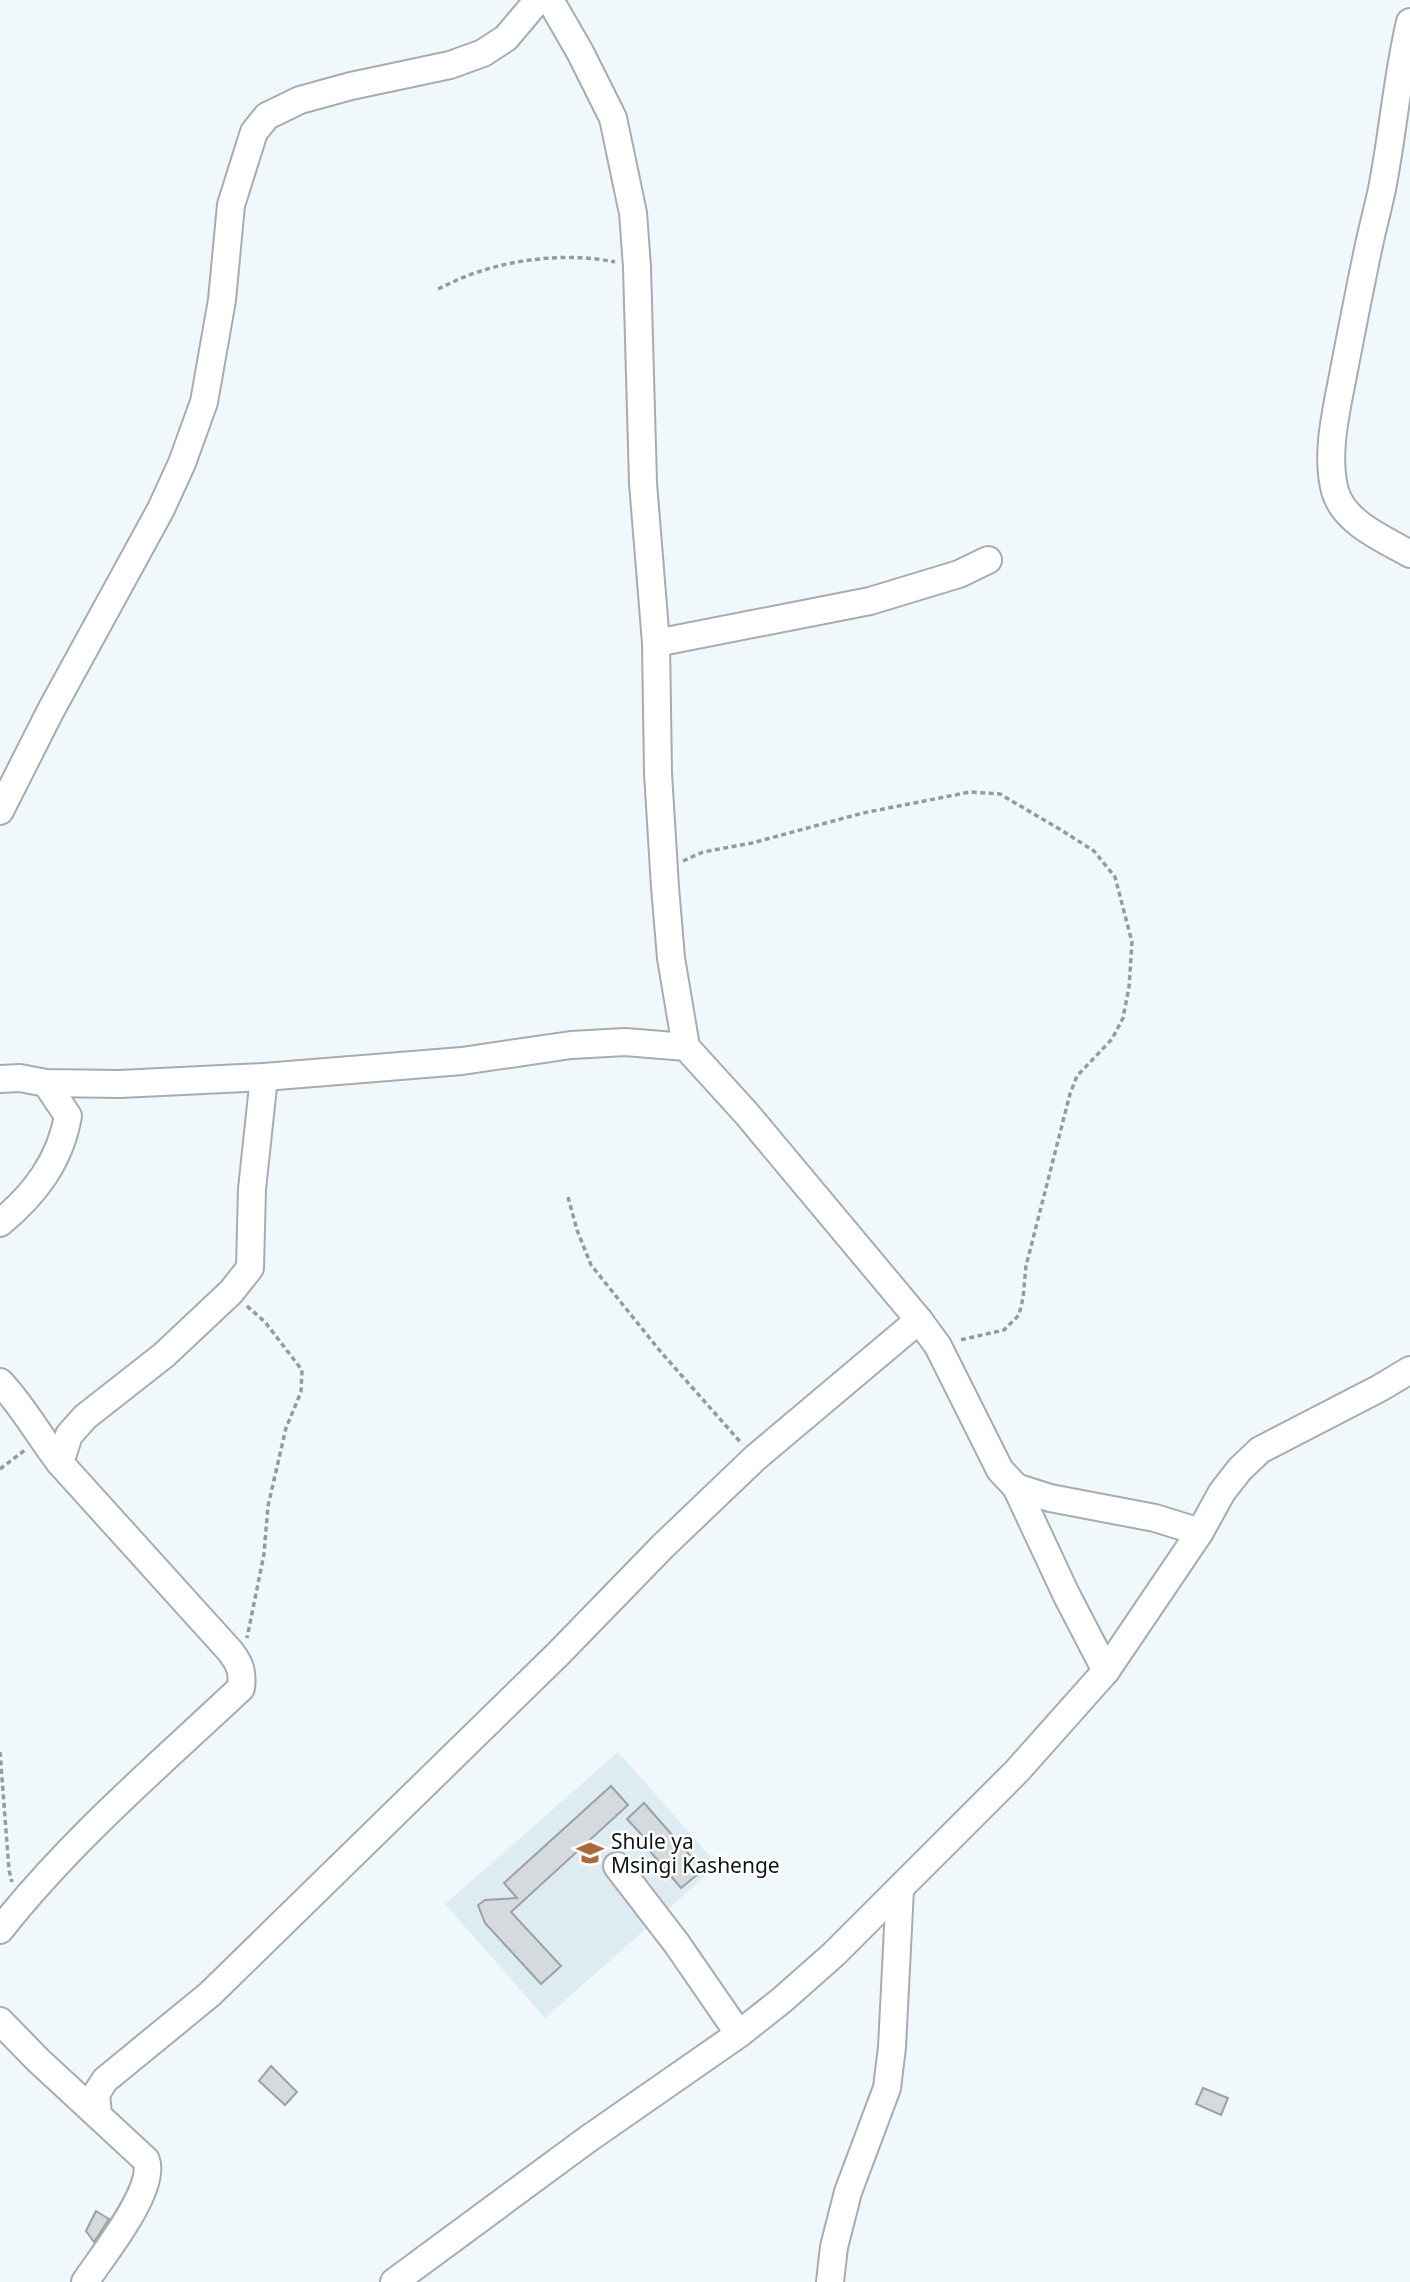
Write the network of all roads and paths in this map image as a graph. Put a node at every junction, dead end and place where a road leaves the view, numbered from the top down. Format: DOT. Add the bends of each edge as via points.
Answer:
graph roads {
  1 [pos="538,0"];
  2 [pos="550,0"];
  3 [pos="1410,22"];
  4 [pos="638,267"];
  5 [pos="438,289"];
  6 [pos="1410,554"];
  7 [pos="988,560"];
  8 [pos="656,643"];
  9 [pos="0,811"];
  10 [pos="664,870"];
  11 [pos="686,1047"];
  12 [pos="264,1077"];
  13 [pos="0,1079"];
  14 [pos="46,1083"];
  15 [pos="568,1197"];
  16 [pos="0,1223"];
  17 [pos="231,1292"];
  18 [pos="919,1320"];
  19 [pos="938,1346"];
  20 [pos="1410,1370"];
  21 [pos="0,1382"];
  22 [pos="42,1441"];
  23 [pos="755,1458"];
  24 [pos="60,1463"];
  25 [pos="0,1469"];
  26 [pos="1016,1487"];
  27 [pos="1200,1532"];
  28 [pos="240,1663"];
  29 [pos="1106,1671"];
  30 [pos="0,1752"];
  31 [pos="617,1866"];
  32 [pos="900,1889"];
  33 [pos="18,1907"];
  34 [pos="0,1930"];
  35 [pos="0,2021"];
  36 [pos="739,2034"];
  37 [pos="98,2115"];
  38 [pos="85,2282"];
  39 [pos="394,2282"];
  40 [pos="830,2282"];
  1 -- 9 [label="street" via="506,38 483,53 300,100 267,116 254,132 231,205 222,300 204,402 182,463"];
  2 -- 4 [label="street" via="612,118 633,213"];
  3 -- 6 [label="street" via="1382,190 1340,390 1332,461 1335,492 1343,508"];
  4 -- 5 [label="path" via="571,258 520,262 479,271"];
  4 -- 8 [label="street" via="643,483"];
  7 -- 8 [label="street" via="959,574 870,601"];
  8 -- 10 [label="street"];
  10 -- 11 [label="street" via="671,958"];
  10 -- 19 [label="path" via="702,852 970,792 1000,794 1094,851 1115,877 1132,942 1123,1018 1112,1039 1077,1076 1070,1094 1026,1266 1019,1315 1004,1330"];
  11 -- 12 [label="street" via="625,1042 571,1045 462,1061"];
  11 -- 18 [label="street"];
  12 -- 14 [label="street"];
  12 -- 17 [label="street" via="252,1189 250,1268"];
  13 -- 14 [label="street"];
  14 -- 16 [label="street" via="68,1116 65,1133 48,1173"];
  15 -- 23 [label="path" via="591,1265 660,1352"];
  17 -- 24 [label="street" via="164,1355 85,1417 69,1435"];
  17 -- 28 [label="path" via="265,1322 302,1370 301,1392 286,1428 268,1506 256,1601"];
  18 -- 19 [label="street"];
  18 -- 23 [label="street"];
  19 -- 26 [label="street" via="1000,1470"];
  20 -- 27 [label="street" via="1260,1450 1222,1492"];
  21 -- 22 [label="street"];
  22 -- 24 [label="street"];
  22 -- 25 [label="path"];
  23 -- 37 [label="street" via="230,1975 105,2080 96,2094"];
  24 -- 28 [label="street"];
  26 -- 27 [label="street"];
  26 -- 29 [label="street"];
  27 -- 29 [label="street"];
  28 -- 33 [label="street" via="241,1688 155,1765"];
  29 -- 32 [label="street" via="1017,1771"];
  30 -- 33 [label="path" via="9,1870"];
  31 -- 36 [label="street"];
  32 -- 36 [label="street" via="834,1954"];
  32 -- 40 [label="street" via="887,2088 848,2192"];
  33 -- 34 [label="street"];
  35 -- 37 [label="street"];
  36 -- 39 [label="street"];
  37 -- 38 [label="street" via="149,2168 143,2194"];
}
